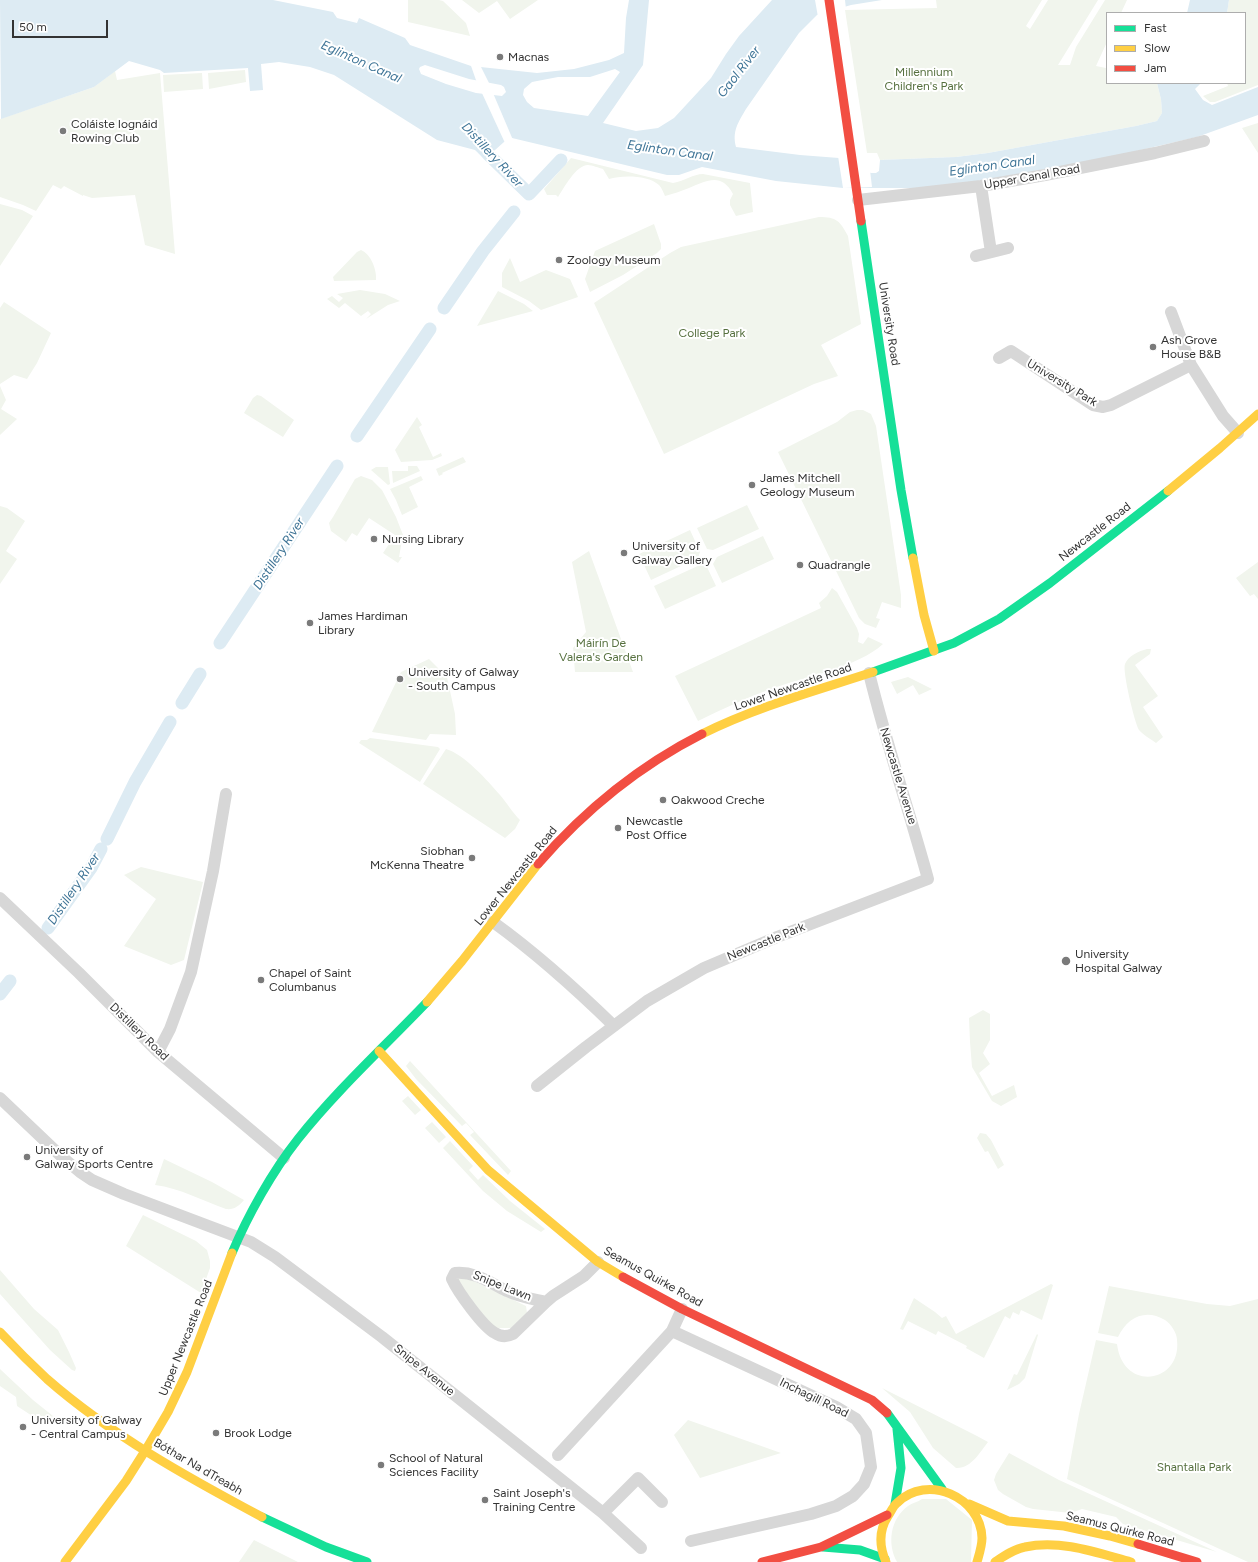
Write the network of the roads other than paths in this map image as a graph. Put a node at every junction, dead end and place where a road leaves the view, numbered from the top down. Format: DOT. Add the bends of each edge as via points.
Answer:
graph roads {
  1 [pos="829,0"];
  2 [pos="1204,141"];
  3 [pos="981,186"];
  4 [pos="858,194"];
  5 [pos="1008,248"];
  6 [pos="991,252"];
  7 [pos="976,256"];
  8 [pos="1171,312"];
  9 [pos="999,358"];
  10 [pos="1191,365"];
  11 [pos="1258,414"];
  12 [pos="1238,433"];
  13 [pos="934,651"];
  14 [pos="869,674"];
  15 [pos="226,794"];
  16 [pos="928,879"];
  17 [pos="0,898"];
  18 [pos="494,922"];
  19 [pos="614,1026"];
  20 [pos="379,1051"];
  21 [pos="158,1052"];
  22 [pos="537,1086"];
  23 [pos="0,1098"];
  24 [pos="284,1158"];
  25 [pos="239,1237"];
  26 [pos="598,1262"];
  27 [pos="546,1302"];
  28 [pos="682,1309"];
  29 [pos="672,1331"];
  30 [pos="0,1332"];
  31 [pos="896,1426"];
  32 [pos="145,1451"];
  33 [pos="558,1455"];
  34 [pos="942,1490"];
  35 [pos="662,1502"];
  36 [pos="895,1504"];
  37 [pos="969,1504"];
  38 [pos="603,1513"];
  39 [pos="887,1515"];
  40 [pos="691,1541"];
  41 [pos="821,1547"];
  42 [pos="641,1548"];
  43 [pos="885,1560"];
  44 [pos="65,1562"];
  45 [pos="367,1562"];
  46 [pos="762,1562"];
  47 [pos="977,1562"];
  48 [pos="995,1562"];
  49 [pos="1131,1562"];
  50 [pos="1197,1562"];
  1 -- 4 [label="main road, University Road"];
  2 -- 3 [label="street, Upper Canal Road" via="1140,156"];
  3 -- 4 [label="street, Upper Canal Road"];
  3 -- 6 [label="street"];
  4 -- 13 [label="main road, University Road" via="901,490 922,608"];
  5 -- 6 [label="street"];
  6 -- 7 [label="street"];
  8 -- 10 [label="street"];
  9 -- 10 [label="street, University Park" via="1011,351 1093,404 1103,407"];
  10 -- 12 [label="street" via="1223,416"];
  11 -- 12 [label="main road, Newcastle Road"];
  12 -- 13 [label="main road, Newcastle Road" via="1160,497 1004,616 963,639"];
  13 -- 14 [label="main road, Lower Newcastle Road"];
  14 -- 16 [label="street, Newcastle Avenue"];
  14 -- 18 [label="main road, Lower Newcastle Road" via="739,718 687,742 658,759 604,800 563,836"];
  15 -- 21 [label="street" via="214,871 192,972 170,1029"];
  16 -- 19 [label="street, Newcastle Park" via="704,968 647,1001"];
  17 -- 21 [label="street, Distillery Road" via="80,973"];
  18 -- 19 [label="street"];
  18 -- 20 [label="main road, Lower Newcastle Road" via="437,990"];
  19 -- 22 [label="street, Newcastle Park"];
  20 -- 24 [label="main road, Lower Newcastle Road" via="328,1103"];
  20 -- 26 [label="main road, Seamus Quirke Road" via="488,1170"];
  21 -- 24 [label="street, Distillery Road"];
  23 -- 25 [label="street, Snipe Avenue" via="62,1156 92,1180"];
  24 -- 25 [label="main road, Lower Newcastle Road"];
  25 -- 32 [label="main road, Upper Newcastle Road" via="181,1386 163,1423"];
  25 -- 38 [label="street, Snipe Avenue" via="275,1257 382,1337"];
  26 -- 27 [label="street, Snipe Lawn" via="584,1276"];
  26 -- 28 [label="main road, Seamus Quirke Road"];
  27 -- 27 [label="street, Snipe Lawn" via="521,1297 464,1272 455,1273 452,1279 456,1288 488,1327 500,1336 513,1334"];
  28 -- 29 [label="street"];
  28 -- 31 [label="main road, Seamus Quirke Road" via="872,1400 886,1412"];
  29 -- 33 [label="street"];
  29 -- 40 [label="street, Inchagill Road" via="836,1406 856,1419 866,1434 870,1467 864,1484 853,1496 836,1506"];
  30 -- 32 [label="main road, Bóthar Na dTreabh" via="29,1363 82,1409"];
  31 -- 34 [label="main road, Seamus Quirke Road"];
  31 -- 36 [label="main road" via="901,1468"];
  32 -- 44 [label="main road, Upper Newcastle Road"];
  32 -- 45 [label="main road, Bóthar Na dTreabh" via="297,1534"];
  34 -- 36 [label="main road" via="925,1489 909,1494"];
  34 -- 37 [label="main road, Seamus Quirke Road" via="953,1493"];
  35 -- 38 [label="street" via="638,1478"];
  36 -- 39 [label="main road"];
  37 -- 47 [label="main road" via="978,1518 983,1535"];
  37 -- 50 [label="main road, Seamus Quirke Road" via="1008,1521 1064,1526 1117,1538"];
  38 -- 42 [label="street, Snipe Avenue"];
  39 -- 41 [label="main road"];
  39 -- 43 [label="main road" via="881,1540"];
  41 -- 43 [label="main road" via="860,1550"];
  41 -- 46 [label="main road"];
  48 -- 49 [label="main road" via="1014,1551 1044,1544 1084,1550"];
}
